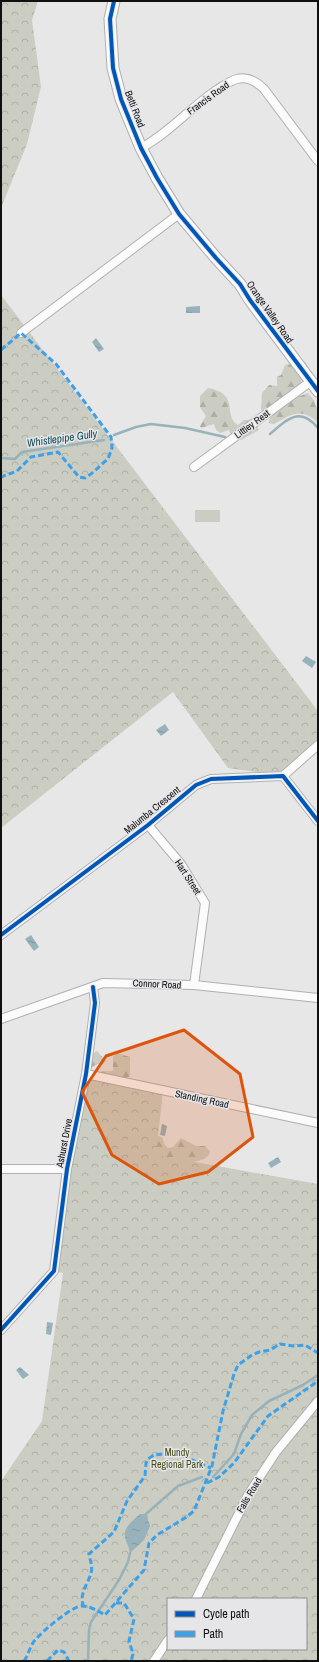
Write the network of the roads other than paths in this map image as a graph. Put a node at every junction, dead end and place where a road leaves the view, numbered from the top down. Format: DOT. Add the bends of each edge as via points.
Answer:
graph roads {
  1 [pos="114,1"];
  2 [pos="141,148"];
  3 [pos="318,161"];
  4 [pos="179,214"];
  5 [pos="21,333"];
  6 [pos="315,389"];
  7 [pos="194,466"];
  8 [pos="318,745"];
  9 [pos="283,776"];
  10 [pos="318,821"];
  11 [pos="148,825"];
  12 [pos="1,935"];
  13 [pos="194,985"];
  14 [pos="93,987"];
  15 [pos="318,998"];
  16 [pos="1,1019"];
  17 [pos="86,1074"];
  18 [pos="318,1123"];
  19 [pos="1,1169"];
  20 [pos="67,1169"];
  21 [pos="1,1330"];
  22 [pos="318,1401"];
  23 [pos="196,1598"];
  24 [pos="167,1642"];
  25 [pos="154,1661"];
  1 -- 2 [label="street, Betti Road" via="110,20 113,68 121,99"];
  2 -- 3 [label="street, Francis Road" via="156,140 208,96 230,82 242,78 256,82 264,89"];
  2 -- 4 [label="street, Betti Road"];
  4 -- 5 [label="street"];
  4 -- 6 [label="street, Orange Valley Road" via="216,258 224,274 250,300"];
  6 -- 7 [label="street, Littley Rest"];
  8 -- 9 [label="street"];
  9 -- 10 [label="street"];
  9 -- 11 [label="street, Malumba Crescent" via="211,779 196,785"];
  11 -- 12 [label="street, Malumba Crescent"];
  11 -- 13 [label="street, Hart Street" via="181,864 205,903"];
  13 -- 14 [label="street, Connor Road" via="127,982 104,983"];
  13 -- 15 [label="street, Connor Road"];
  14 -- 16 [label="street, Connor Road"];
  14 -- 17 [label="street, Ashurst Drive" via="95,1003"];
  17 -- 18 [label="street, Standing Road"];
  17 -- 20 [label="street, Ashurst Drive"];
  19 -- 20 [label="street"];
  20 -- 21 [label="street, Ashurst Drive" via="54,1271"];
  22 -- 23 [label="street, Falls Road" via="276,1452 258,1479 238,1512"];
  24 -- 25 [label="street"];
}
